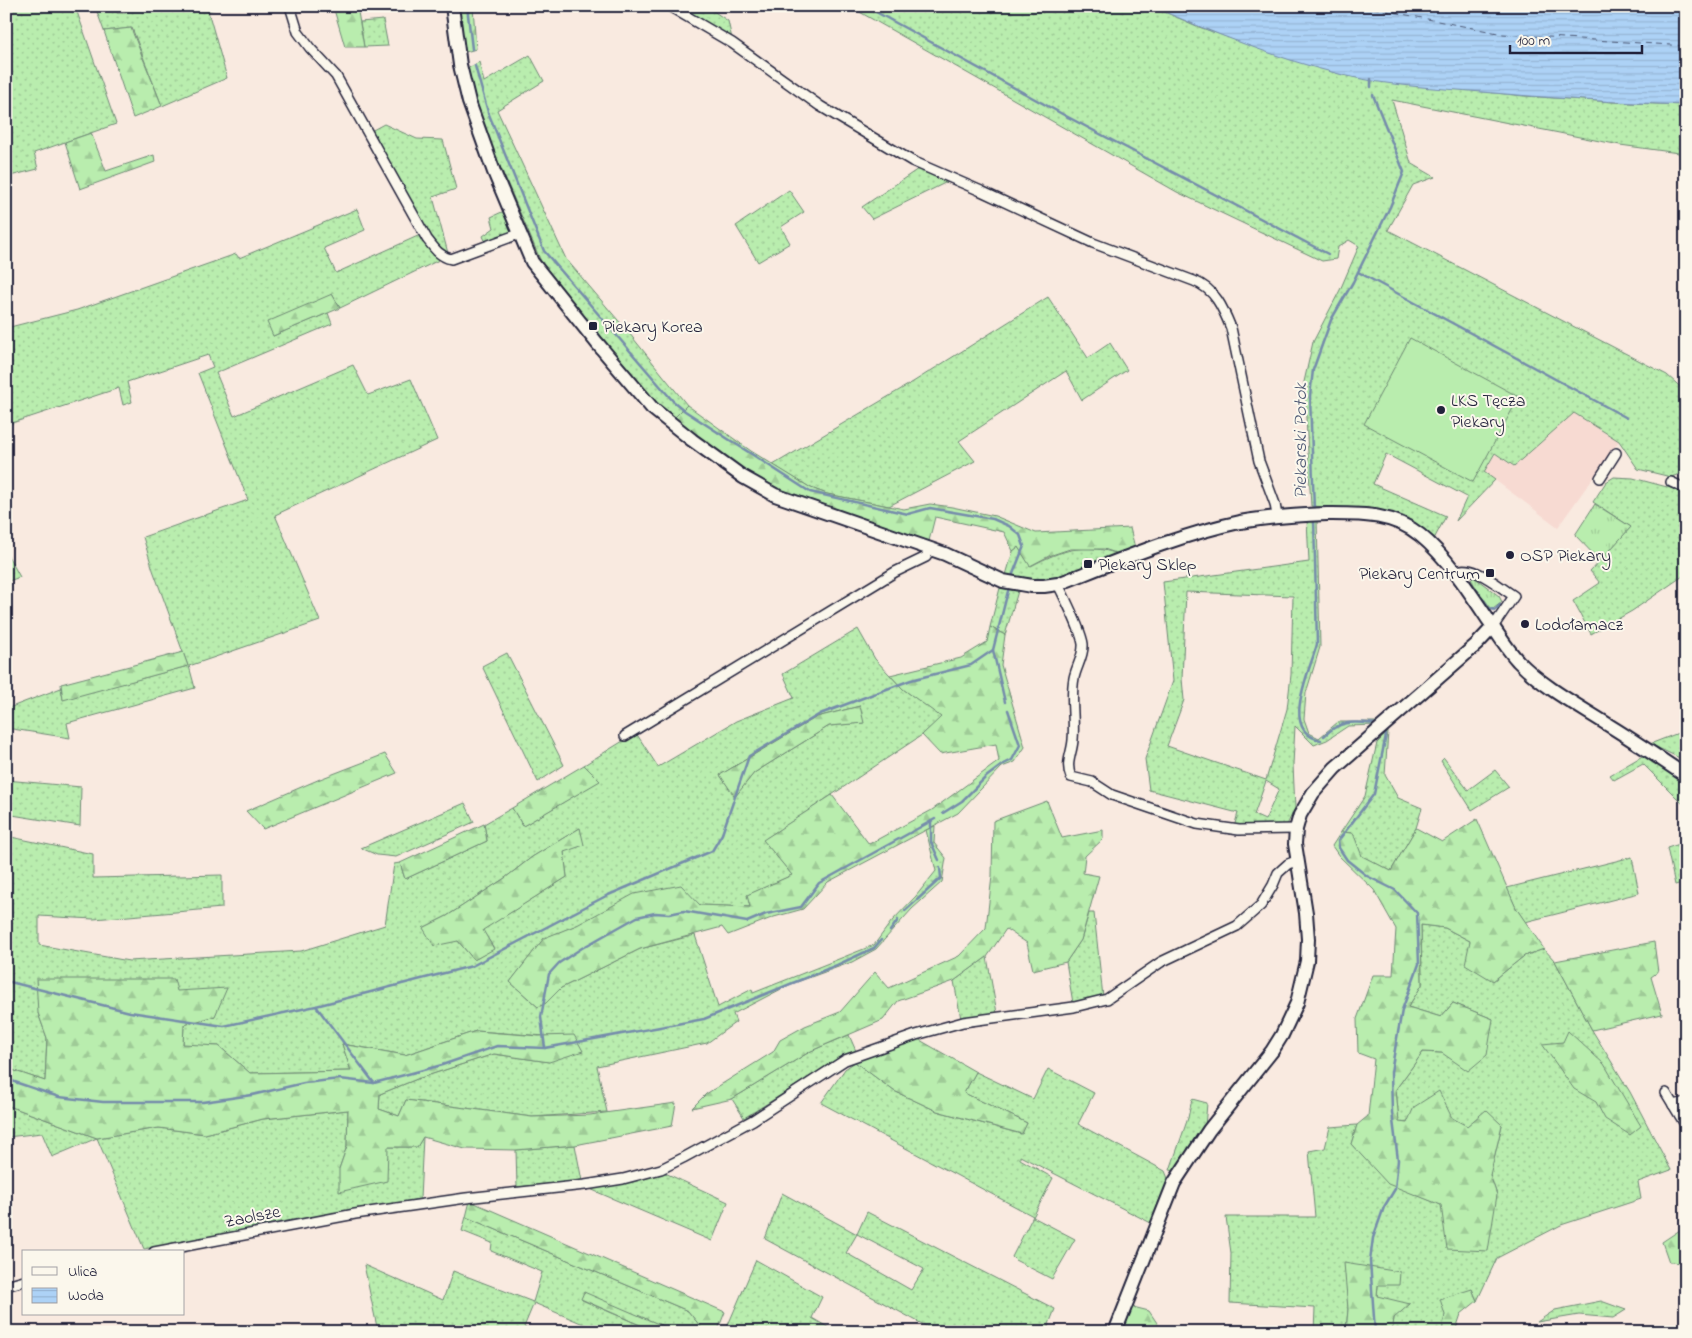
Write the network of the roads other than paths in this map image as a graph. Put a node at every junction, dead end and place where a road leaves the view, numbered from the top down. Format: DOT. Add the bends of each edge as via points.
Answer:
graph roads {
  1 [pos="290,6"];
  2 [pos="452,6"];
  3 [pos="669,6"];
  4 [pos="520,234"];
  5 [pos="1616,454"];
  6 [pos="1600,478"];
  7 [pos="1671,482"];
  8 [pos="1686,489"];
  9 [pos="1278,516"];
  10 [pos="930,549"];
  11 [pos="1454,572"];
  12 [pos="1058,584"];
  13 [pos="1493,627"];
  14 [pos="625,736"];
  15 [pos="1686,776"];
  16 [pos="1296,829"];
  17 [pos="1296,861"];
  18 [pos="1666,1093"];
  19 [pos="1686,1102"];
  20 [pos="1674,1105"];
  21 [pos="1686,1126"];
  22 [pos="165,1250"];
  23 [pos="22,1282"];
  24 [pos="6,1286"];
  25 [pos="1115,1332"];
  1 -- 4 [label="street" via="298,32 336,76 427,240 442,257 451,259"];
  2 -- 4 [label="street" via="469,102"];
  3 -- 9 [label="street" via="732,43 820,106 912,162 1092,243 1207,288 1223,307 1231,328 1259,461"];
  4 -- 10 [label="street" via="532,262 637,392 692,440 774,495"];
  5 -- 6 [label="street"];
  7 -- 8 [label="street"];
  9 -- 11 [label="street" via="1368,515 1398,521 1421,536"];
  9 -- 12 [label="street" via="1193,535"];
  10 -- 12 [label="street" via="1003,581 1020,585"];
  10 -- 14 [label="street" via="926,557 895,572"];
  11 -- 13 [label="street"];
  11 -- 13 [label="street" via="1471,570 1514,596"];
  12 -- 16 [label="street" via="1083,644 1073,686 1073,740 1068,765 1071,777 1092,782 1112,795 1197,824 1239,830"];
  13 -- 15 [label="street" via="1517,660 1541,680"];
  13 -- 16 [label="street" via="1335,768 1314,793 1300,815"];
  16 -- 17 [label="street"];
  17 -- 22 [label="street, Zaolsze" via="1278,872 1261,905 1237,926 1161,962 1107,999 1074,1007 963,1022 846,1060 753,1120 661,1168 623,1179 355,1214"];
  17 -- 25 [label="street" via="1308,939 1307,962 1297,1003 1272,1051 1209,1130 1174,1182"];
  18 -- 20 [label="street"];
  19 -- 20 [label="street"];
  20 -- 21 [label="street"];
  23 -- 24 [label="street"];
}
